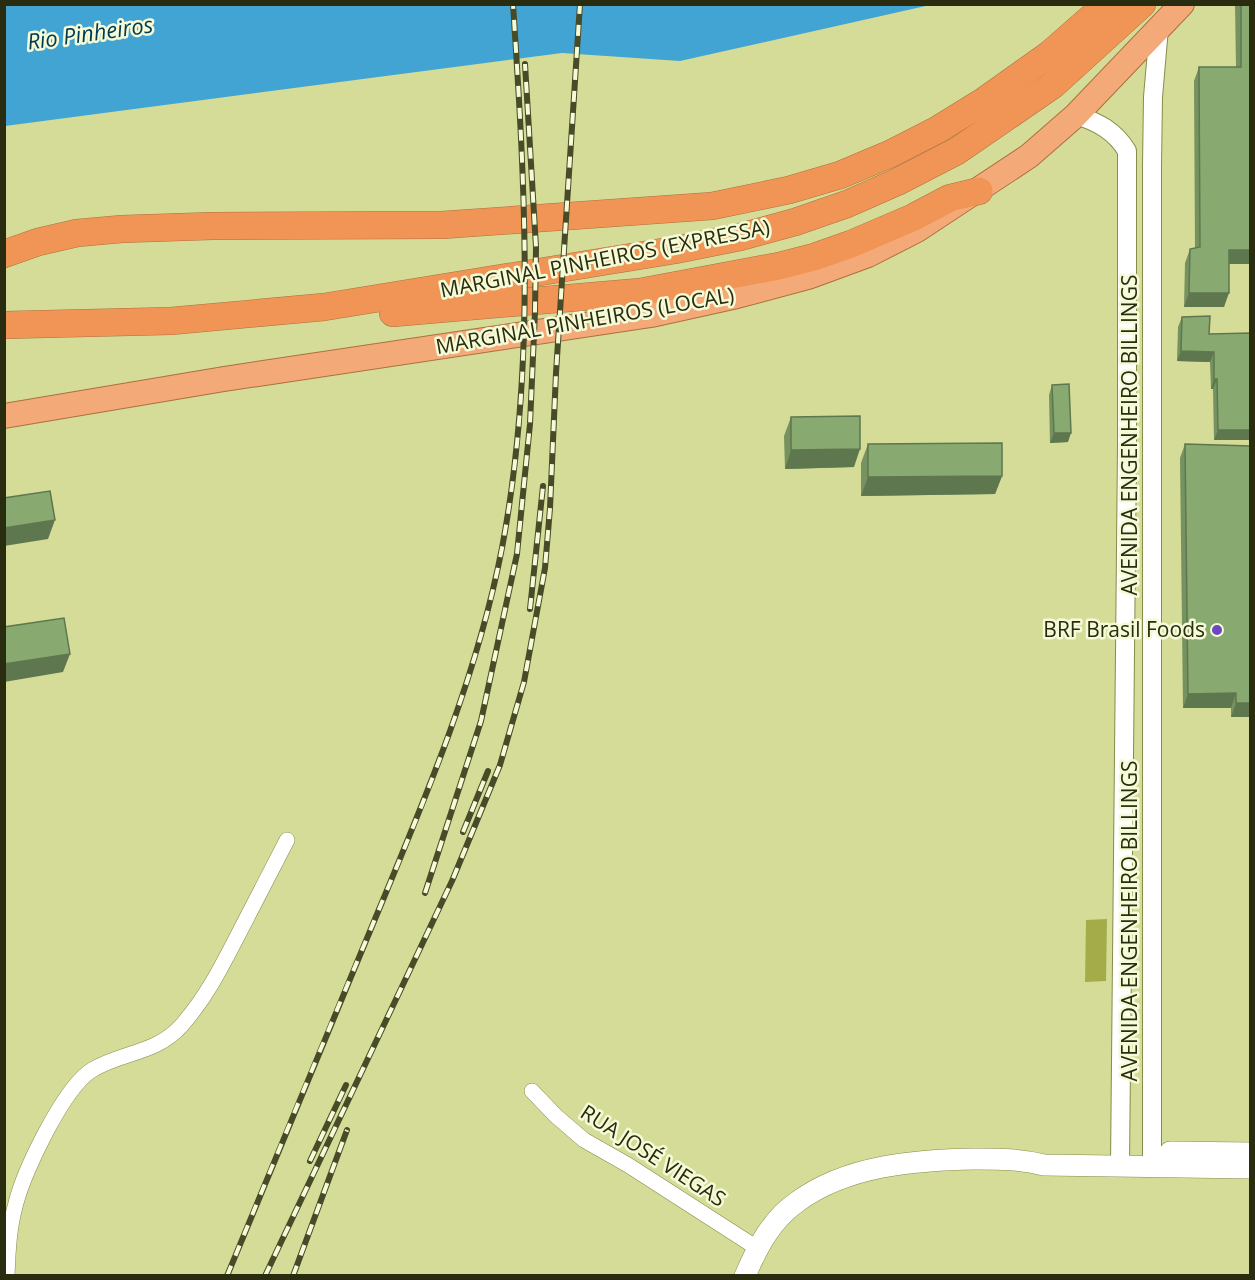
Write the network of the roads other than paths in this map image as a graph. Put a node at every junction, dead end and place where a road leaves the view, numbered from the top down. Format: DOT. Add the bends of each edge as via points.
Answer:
graph roads {
  1 [pos="1107,4"];
  2 [pos="1142,4"];
  3 [pos="1182,4"];
  4 [pos="1159,28"];
  5 [pos="1076,115"];
  6 [pos="1127,166"];
  7 [pos="1152,166"];
  8 [pos="979,191"];
  9 [pos="4,254"];
  10 [pos="324,307"];
  11 [pos="4,325"];
  12 [pos="4,416"];
  13 [pos="1127,537"];
  14 [pos="1153,537"];
  15 [pos="287,840"];
  16 [pos="1122,944"];
  17 [pos="1152,945"];
  18 [pos="532,1090"];
  19 [pos="1251,1153"];
  20 [pos="1120,1159"];
  21 [pos="1152,1159"];
  22 [pos="1251,1168"];
  23 [pos="757,1248"];
  24 [pos="7,1275"];
  25 [pos="745,1275"];
  1 -- 9 [label="highway" via="1050,54 937,130 840,175 789,190 712,206 453,225 122,229 77,233"];
  2 -- 10 [label="highway, MARGINAL PINHEIROS (EXPRESSA)" via="1053,85 1009,116 957,151 847,204 740,237 675,250"];
  3 -- 4 [label="highway, MARGINAL PINHEIROS (LOCAL)"];
  4 -- 5 [label="highway, MARGINAL PINHEIROS (LOCAL)"];
  4 -- 7 [label="street, AVENIDA ENGENHEIRO BILLINGS"];
  5 -- 6 [label="street, AVENIDA ENGENHEIRO BILLINGS" via="1117,135 1127,151"];
  5 -- 8 [label="highway, MARGINAL PINHEIROS (LOCAL)" via="1029,156"];
  6 -- 7 [label="street"];
  6 -- 13 [label="street, AVENIDA ENGENHEIRO BILLINGS"];
  7 -- 14 [label="street, AVENIDA ENGENHEIRO BILLINGS"];
  8 -- 10 [label="highway" via="950,198 914,217 814,257 704,281 640,292 408,312 355,314"];
  8 -- 12 [label="highway, MARGINAL PINHEIROS (LOCAL)" via="918,231 868,255 808,277 737,296 651,315"];
  10 -- 11 [label="highway, MARGINAL PINHEIROS (EXPRESSA)" via="171,321"];
  13 -- 14 [label="street"];
  13 -- 16 [label="street, AVENIDA ENGENHEIRO BILLINGS"];
  14 -- 17 [label="street, AVENIDA ENGENHEIRO BILLINGS"];
  15 -- 24 [label="street" via="215,980 178,1029 160,1043 92,1070 68,1093 28,1168 16,1203"];
  16 -- 17 [label="street"];
  16 -- 20 [label="street, AVENIDA ENGENHEIRO BILLINGS"];
  17 -- 21 [label="street, AVENIDA ENGENHEIRO BILLINGS"];
  18 -- 23 [label="street, RUA JOSÉ VIEGAS" via="584,1140"];
  19 -- 21 [label="main road"];
  20 -- 21 [label="main road"];
  20 -- 23 [label="main road" via="1044,1151 1022,1159 931,1160 854,1175 825,1184 795,1203 773,1224"];
  21 -- 22 [label="main road"];
  23 -- 25 [label="main road"];
}
